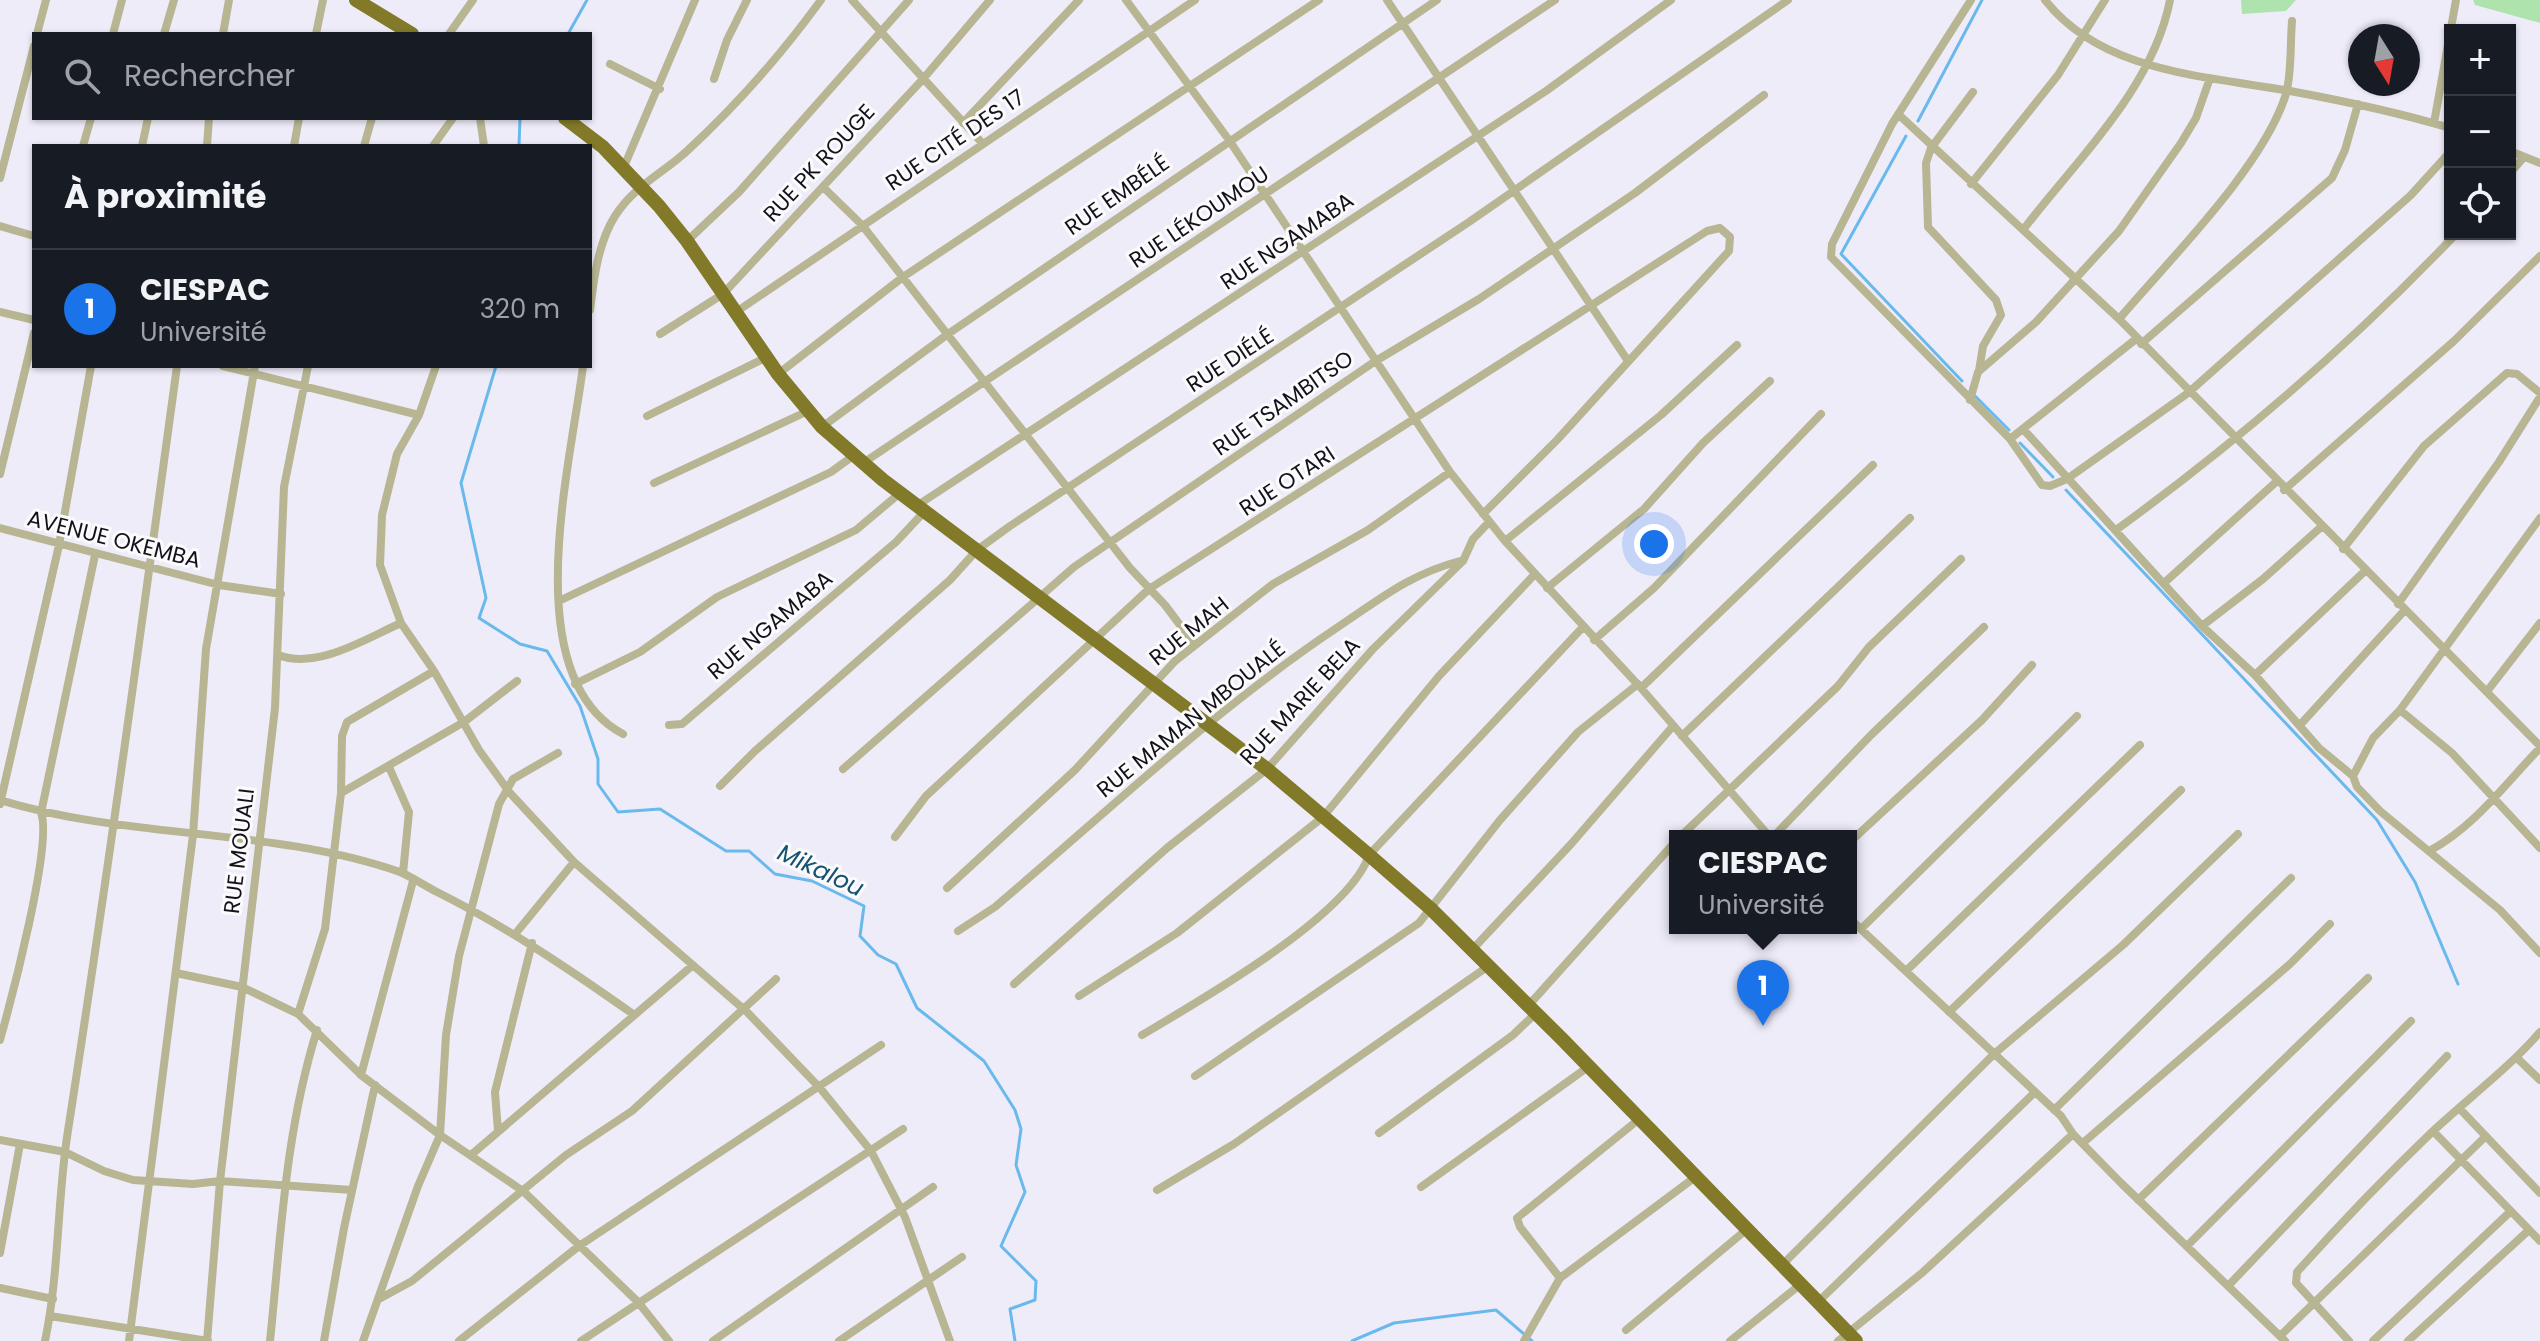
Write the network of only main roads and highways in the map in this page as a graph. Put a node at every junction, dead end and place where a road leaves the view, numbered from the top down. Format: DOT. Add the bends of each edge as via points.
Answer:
graph roads {
  1 [pos="356,0"];
  2 [pos="376,5"];
  3 [pos="394,29"];
  4 [pos="568,120"];
  5 [pos="1847,1338"];
  1 -- 2 [label="highway"];
  2 -- 3 [label="highway"];
  4 -- 5 [label="highway" via="603,147 687,241 778,374 822,427 900,493 1267,769 1431,909 1801,1284"];
}
